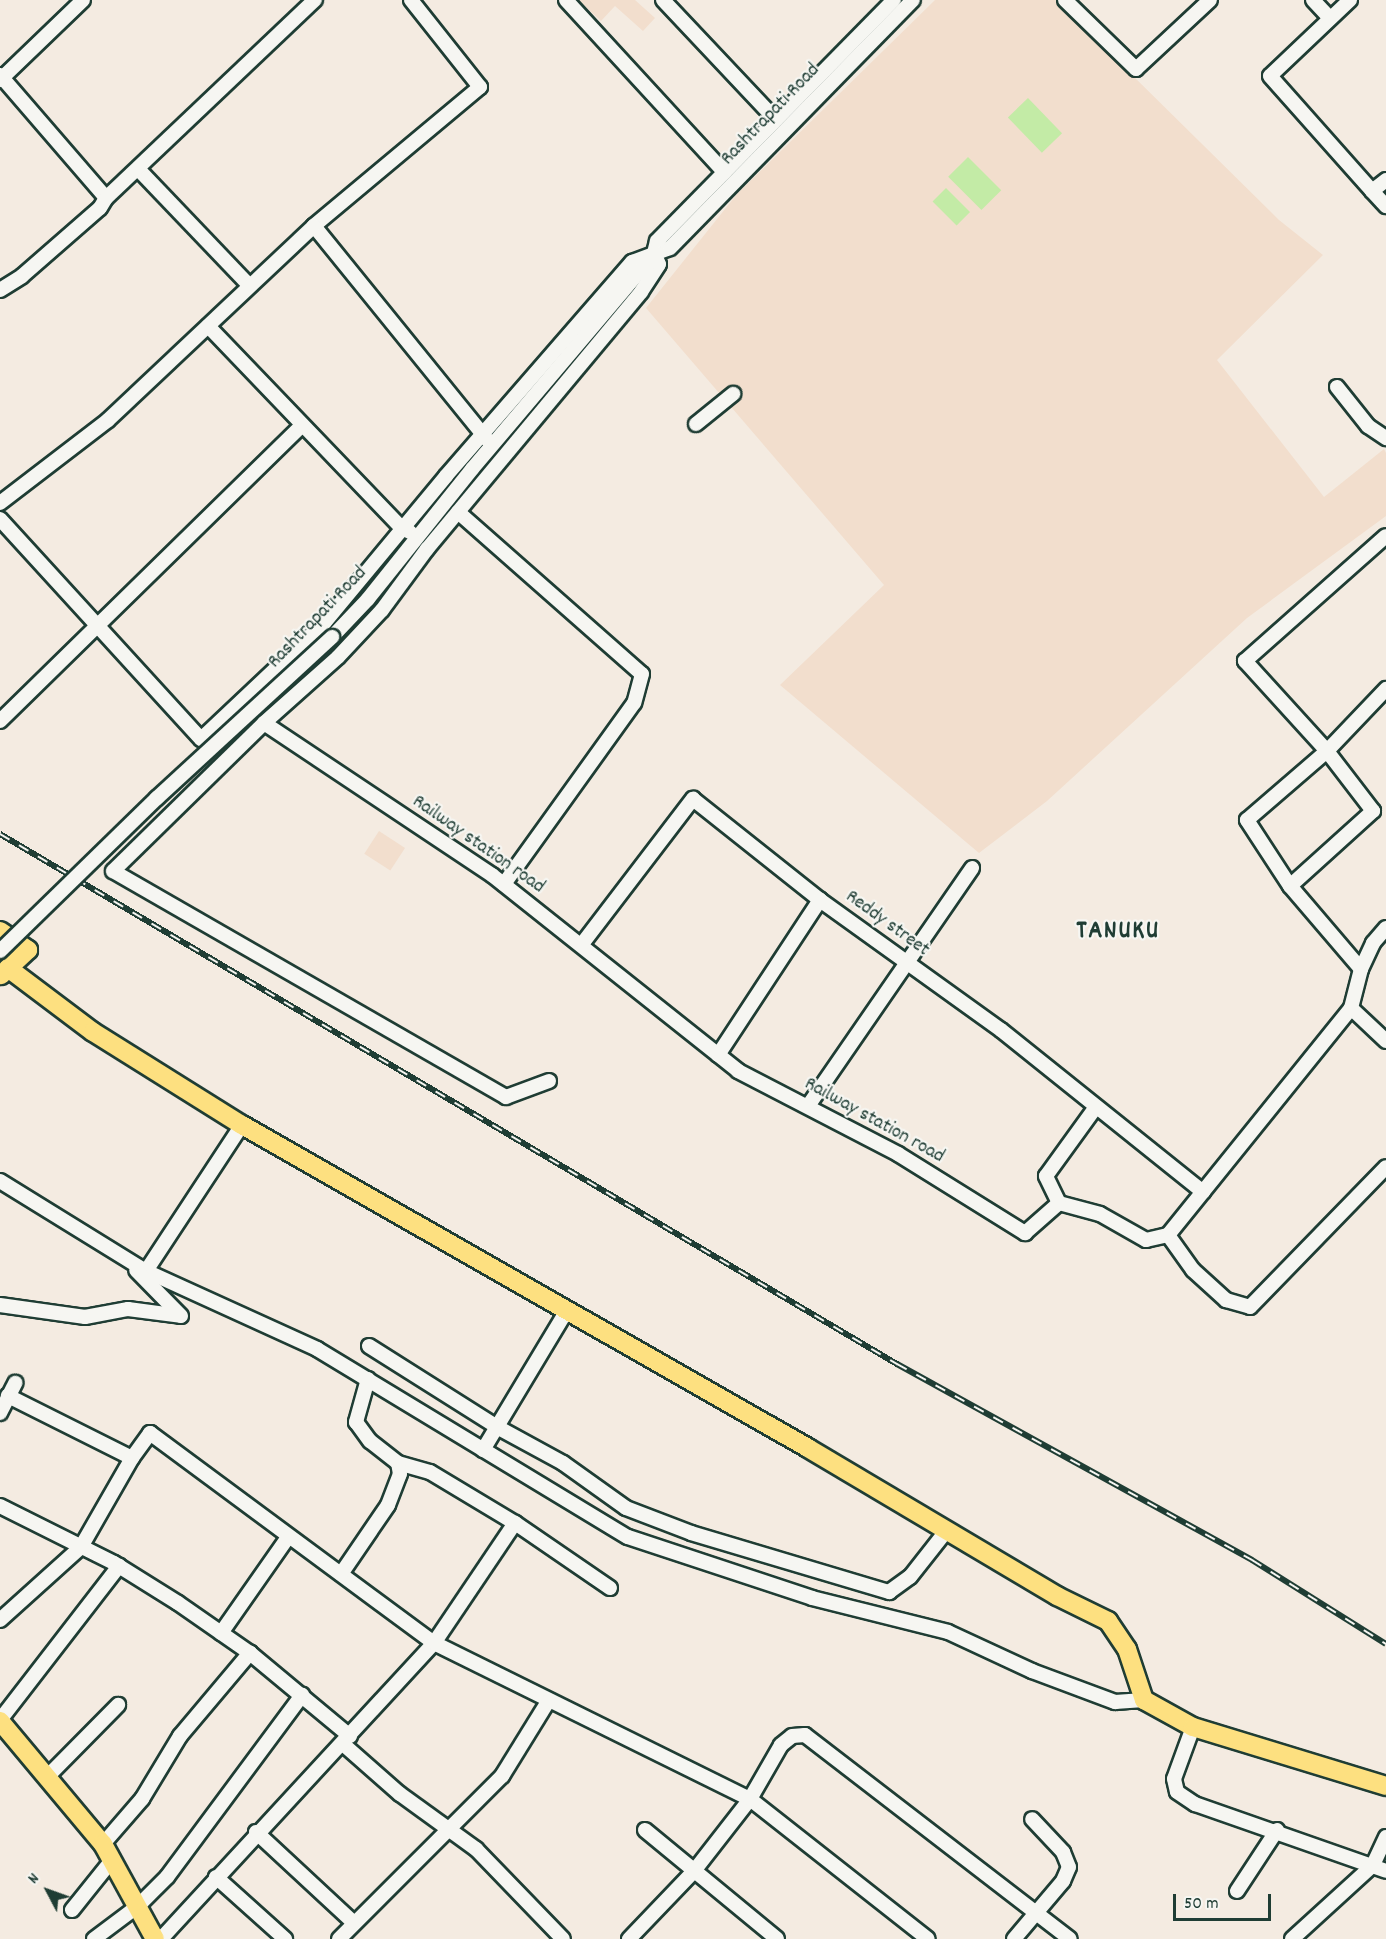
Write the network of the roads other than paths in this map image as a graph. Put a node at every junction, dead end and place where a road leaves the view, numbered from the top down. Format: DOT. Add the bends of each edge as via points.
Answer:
graph roads {
  1 [pos="83,0"];
  2 [pos="315,0"];
  3 [pos="430,0"];
  4 [pos="566,0"];
  5 [pos="663,0"];
  6 [pos="894,0"];
  7 [pos="913,0"];
  8 [pos="1065,0"];
  9 [pos="1210,0"];
  10 [pos="1313,0"];
  11 [pos="1350,0"];
  12 [pos="414,5"];
  13 [pos="1330,18"];
  14 [pos="1,77"];
  15 [pos="775,118"];
  16 [pos="139,170"];
  17 [pos="724,172"];
  18 [pos="1386,180"];
  19 [pos="1372,190"];
  20 [pos="106,198"];
  21 [pos="1386,206"];
  22 [pos="314,226"];
  23 [pos="654,253"];
  24 [pos="249,285"];
  25 [pos="0,290"];
  26 [pos="208,326"];
  27 [pos="1337,387"];
  28 [pos="733,394"];
  29 [pos="696,424"];
  30 [pos="301,426"];
  31 [pos="483,434"];
  32 [pos="1386,438"];
  33 [pos="492,446"];
  34 [pos="0,503"];
  35 [pos="458,512"];
  36 [pos="0,519"];
  37 [pos="402,528"];
  38 [pos="417,535"];
  39 [pos="1386,536"];
  40 [pos="98,623"];
  41 [pos="1386,689"];
  42 [pos="0,721"];
  43 [pos="264,723"];
  44 [pos="1327,751"];
  45 [pos="972,868"];
  46 [pos="504,884"];
  47 [pos="1290,886"];
  48 [pos="820,900"];
  49 [pos="1386,928"];
  50 [pos="0,930"];
  51 [pos="582,944"];
  52 [pos="0,951"];
  53 [pos="907,963"];
  54 [pos="1360,969"];
  55 [pos="4,972"];
  56 [pos="1352,1008"];
  57 [pos="1386,1041"];
  58 [pos="718,1055"];
  59 [pos="549,1081"];
  60 [pos="808,1106"];
  61 [pos="1096,1107"];
  62 [pos="242,1125"];
  63 [pos="1386,1167"];
  64 [pos="0,1181"];
  65 [pos="1203,1192"];
  66 [pos="1059,1203"];
  67 [pos="1168,1236"];
  68 [pos="122,1257"];
  69 [pos="146,1271"];
  70 [pos="0,1305"];
  71 [pos="566,1312"];
  72 [pos="369,1346"];
  73 [pos="368,1379"];
  74 [pos="15,1383"];
  75 [pos="8,1396"];
  76 [pos="0,1413"];
  77 [pos="497,1427"];
  78 [pos="483,1450"];
  79 [pos="132,1458"];
  80 [pos="398,1463"];
  81 [pos="0,1506"];
  82 [pos="515,1523"];
  83 [pos="947,1530"];
  84 [pos="289,1536"];
  85 [pos="81,1547"];
  86 [pos="119,1566"];
  87 [pos="341,1574"];
  88 [pos="610,1588"];
  89 [pos="0,1620"];
  90 [pos="221,1633"];
  91 [pos="434,1643"];
  92 [pos="250,1653"];
  93 [pos="302,1695"];
  94 [pos="549,1700"];
  95 [pos="1144,1700"];
  96 [pos="118,1705"];
  97 [pos="0,1721"];
  98 [pos="1193,1727"];
  99 [pos="346,1740"];
  100 [pos="48,1776"];
  101 [pos="1386,1786"];
  102 [pos="750,1799"];
  103 [pos="1032,1819"];
  104 [pos="447,1829"];
  105 [pos="645,1830"];
  106 [pos="1277,1830"];
  107 [pos="256,1832"];
  108 [pos="1386,1837"];
  109 [pos="108,1852"];
  110 [pos="1380,1868"];
  111 [pos="694,1871"];
  112 [pos="216,1877"];
  113 [pos="1237,1891"];
  114 [pos="138,1906"];
  115 [pos="72,1910"];
  116 [pos="1036,1912"];
  117 [pos="354,1923"];
  118 [pos="94,1939"];
  119 [pos="155,1939"];
  120 [pos="161,1939"];
  121 [pos="285,1939"];
  122 [pos="339,1939"];
  123 [pos="563,1939"];
  124 [pos="629,1939"];
  125 [pos="777,1939"];
  126 [pos="928,1939"];
  127 [pos="1014,1939"];
  128 [pos="1070,1939"];
  129 [pos="1292,1939"];
  1 -- 14 [label="street"];
  2 -- 16 [label="street"];
  3 -- 12 [label="street"];
  4 -- 17 [label="street"];
  5 -- 15 [label="street"];
  6 -- 15 [label="street, Rashtrapati Road"];
  7 -- 23 [label="street, Rashtrapati Road" via="670,248"];
  8 -- 9 [label="street" via="1136,69"];
  10 -- 13 [label="street"];
  11 -- 13 [label="street"];
  12 -- 22 [label="street" via="480,87"];
  13 -- 19 [label="street" via="1270,76"];
  14 -- 20 [label="street"];
  15 -- 17 [label="street, Rashtrapati Road"];
  16 -- 20 [label="street"];
  16 -- 24 [label="street"];
  17 -- 23 [label="street, Rashtrapati Road" via="657,241"];
  18 -- 19 [label="street"];
  19 -- 21 [label="street"];
  20 -- 25 [label="street" via="100,208 31,268"];
  22 -- 24 [label="street"];
  22 -- 31 [label="street"];
  23 -- 31 [label="street" via="632,262"];
  23 -- 33 [label="street, Rashtrapati Road"];
  23 -- 35 [label="street" via="659,264 641,292"];
  24 -- 26 [label="street"];
  26 -- 30 [label="street"];
  26 -- 34 [label="street" via="108,420"];
  27 -- 32 [label="street" via="1368,426"];
  28 -- 29 [label="street"];
  30 -- 37 [label="street"];
  30 -- 40 [label="street"];
  31 -- 33 [label="street"];
  31 -- 37 [label="street"];
  33 -- 38 [label="street, Rashtrapati Road"];
  35 -- 43 [label="street" via="382,610 338,657"];
  35 -- 46 [label="street" via="642,674 634,703"];
  36 -- 40 [label="street"];
  37 -- 38 [label="street"];
  37 -- 40 [label="street" via="325,622 201,739"];
  38 -- 52 [label="street, Rashtrapati Road, bridge" via="368,599 332,636"];
  39 -- 44 [label="street" via="1245,661"];
  40 -- 42 [label="street"];
  41 -- 44 [label="street"];
  43 -- 46 [label="street, Railway station road"];
  43 -- 59 [label="street" via="113,871 506,1097"];
  44 -- 47 [label="street" via="1247,820"];
  44 -- 47 [label="street" via="1373,811"];
  45 -- 53 [label="street"];
  46 -- 51 [label="street, Railway station road"];
  47 -- 54 [label="street"];
  48 -- 51 [label="street, Reddy street" via="693,799"];
  48 -- 53 [label="street, Reddy street"];
  48 -- 58 [label="street"];
  49 -- 54 [label="street"];
  50 -- 55 [label="main road" via="28,950"];
  51 -- 58 [label="street, Railway station road"];
  53 -- 60 [label="street"];
  53 -- 61 [label="street, Reddy street" via="1001,1030"];
  54 -- 56 [label="street"];
  55 -- 62 [label="main road"];
  56 -- 57 [label="street"];
  56 -- 65 [label="street"];
  58 -- 60 [label="street, Railway station road" via="738,1071"];
  60 -- 66 [label="street, Railway station road" via="898,1154 1025,1233"];
  61 -- 65 [label="street, Reddy street"];
  61 -- 66 [label="street" via="1046,1176"];
  62 -- 69 [label="street"];
  62 -- 71 [label="main road"];
  63 -- 67 [label="street" via="1251,1307 1226,1300 1193,1270"];
  64 -- 68 [label="street"];
  65 -- 67 [label="street"];
  66 -- 67 [label="street" via="1100,1214 1146,1240"];
  68 -- 69 [label="street"];
  68 -- 70 [label="street" via="181,1316 128,1309 85,1317"];
  69 -- 73 [label="street" via="316,1349"];
  71 -- 77 [label="street"];
  71 -- 83 [label="main road"];
  72 -- 77 [label="street"];
  73 -- 78 [label="street"];
  73 -- 80 [label="street" via="356,1422 370,1441"];
  74 -- 75 [label="street"];
  75 -- 76 [label="street"];
  75 -- 79 [label="street"];
  77 -- 78 [label="street"];
  77 -- 83 [label="street" via="563,1462 626,1508 691,1533 889,1592 910,1577"];
  78 -- 95 [label="street" via="628,1537 681,1557 880,1617 948,1632 1032,1671 1115,1702"];
  79 -- 84 [label="street" via="150,1433"];
  79 -- 85 [label="street"];
  80 -- 82 [label="street" via="430,1472"];
  80 -- 87 [label="street" via="400,1474 388,1505"];
  81 -- 85 [label="street"];
  82 -- 88 [label="street"];
  82 -- 91 [label="street"];
  83 -- 95 [label="main road" via="1108,1622 1127,1649"];
  84 -- 87 [label="street"];
  84 -- 90 [label="street"];
  85 -- 86 [label="street"];
  85 -- 89 [label="street"];
  86 -- 90 [label="street"];
  86 -- 97 [label="street"];
  87 -- 91 [label="street"];
  90 -- 92 [label="street"];
  91 -- 94 [label="street"];
  91 -- 99 [label="street"];
  92 -- 93 [label="street"];
  92 -- 109 [label="street" via="180,1736"];
  93 -- 99 [label="street"];
  93 -- 114 [label="street" via="167,1878"];
  94 -- 102 [label="street"];
  94 -- 104 [label="street" via="502,1776"];
  95 -- 98 [label="main road"];
  96 -- 100 [label="street"];
  97 -- 100 [label="main road"];
  98 -- 101 [label="main road"];
  98 -- 106 [label="street" via="1174,1779 1177,1792 1195,1804"];
  99 -- 104 [label="street"];
  99 -- 107 [label="street"];
  100 -- 109 [label="main road"];
  102 -- 111 [label="street"];
  102 -- 116 [label="street" via="781,1744 792,1736 804,1736"];
  102 -- 126 [label="street"];
  103 -- 116 [label="street" via="1063,1852 1069,1867 1063,1881"];
  104 -- 117 [label="street"];
  104 -- 123 [label="street" via="476,1849"];
  105 -- 111 [label="street"];
  106 -- 110 [label="street"];
  106 -- 113 [label="street"];
  107 -- 112 [label="street"];
  107 -- 117 [label="street"];
  108 -- 110 [label="street"];
  109 -- 114 [label="main road"];
  109 -- 115 [label="street"];
  110 -- 129 [label="street"];
  111 -- 124 [label="street"];
  111 -- 125 [label="street"];
  112 -- 120 [label="street"];
  112 -- 121 [label="street"];
  114 -- 118 [label="street"];
  114 -- 119 [label="main road"];
  116 -- 127 [label="street"];
  116 -- 128 [label="street"];
  117 -- 122 [label="street"];
}
